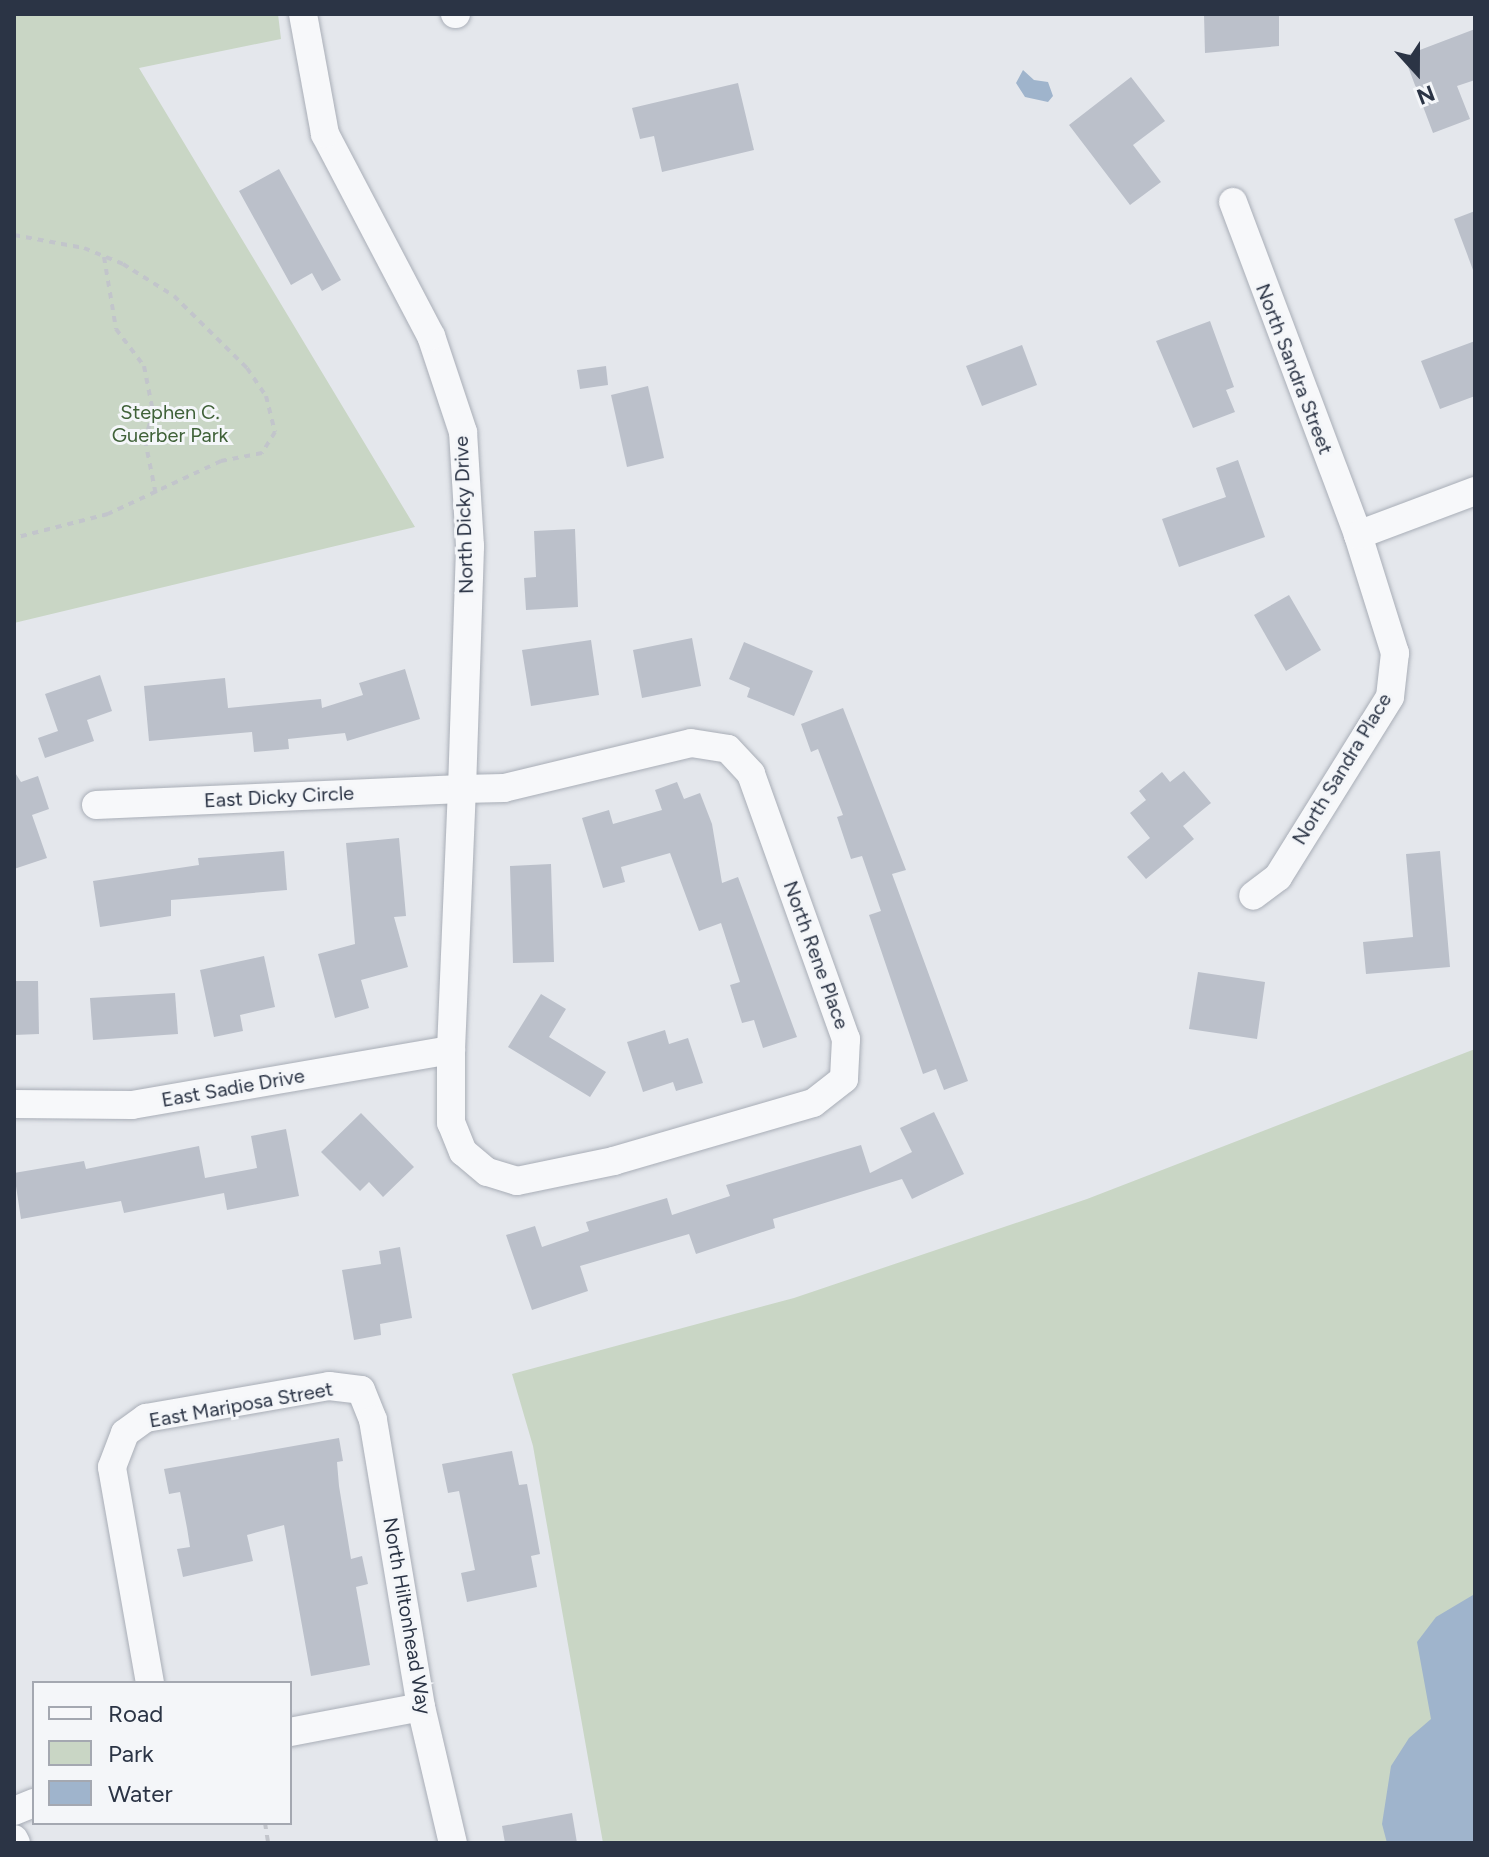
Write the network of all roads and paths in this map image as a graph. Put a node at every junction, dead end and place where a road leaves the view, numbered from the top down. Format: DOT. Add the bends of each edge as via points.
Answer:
graph roads {
  1 [pos="303,14"];
  2 [pos="1233,202"];
  3 [pos="14,235"];
  4 [pos="104,257"];
  5 [pos="1475,491"];
  6 [pos="156,495"];
  7 [pos="1358,535"];
  8 [pos="14,538"];
  9 [pos="462,789"];
  10 [pos="96,805"];
  11 [pos="1253,896"];
  12 [pos="451,1050"];
  13 [pos="14,1104"];
  14 [pos="361,1390"];
  15 [pos="150,1681"];
  16 [pos="421,1707"];
  17 [pos="292,1732"];
  18 [pos="453,1843"];
  1 -- 9 [label="street, North Dicky Drive" via="325,134 431,336 463,432 470,546"];
  2 -- 7 [label="street, North Sandra Street"];
  3 -- 4 [label="path" via="64,243"];
  4 -- 6 [label="path" via="116,329 144,366 153,412 145,440"];
  4 -- 6 [label="path" via="174,296 247,368 272,412 274,439 268,449 221,461"];
  5 -- 7 [label="street"];
  6 -- 8 [label="path" via="108,514"];
  7 -- 11 [label="street, North Sandra Place" via="1395,653 1390,697 1278,877"];
  9 -- 10 [label="street, East Dicky Circle"];
  9 -- 12 [label="street, North Dicky Drive"];
  9 -- 12 [label="street, North Rene Place" via="504,788 691,743 728,749 751,774 846,1039 844,1079 813,1103 614,1161 517,1181 487,1172 463,1152 451,1123"];
  12 -- 13 [label="street, East Sadie Drive" via="132,1105"];
  14 -- 15 [label="street, East Mariposa Street" via="329,1386 146,1418 125,1433 112,1467"];
  14 -- 16 [label="street, North Hiltonhead Way" via="373,1420"];
  16 -- 17 [label="street"];
  16 -- 18 [label="street, North Hiltonhead Way"];
}
